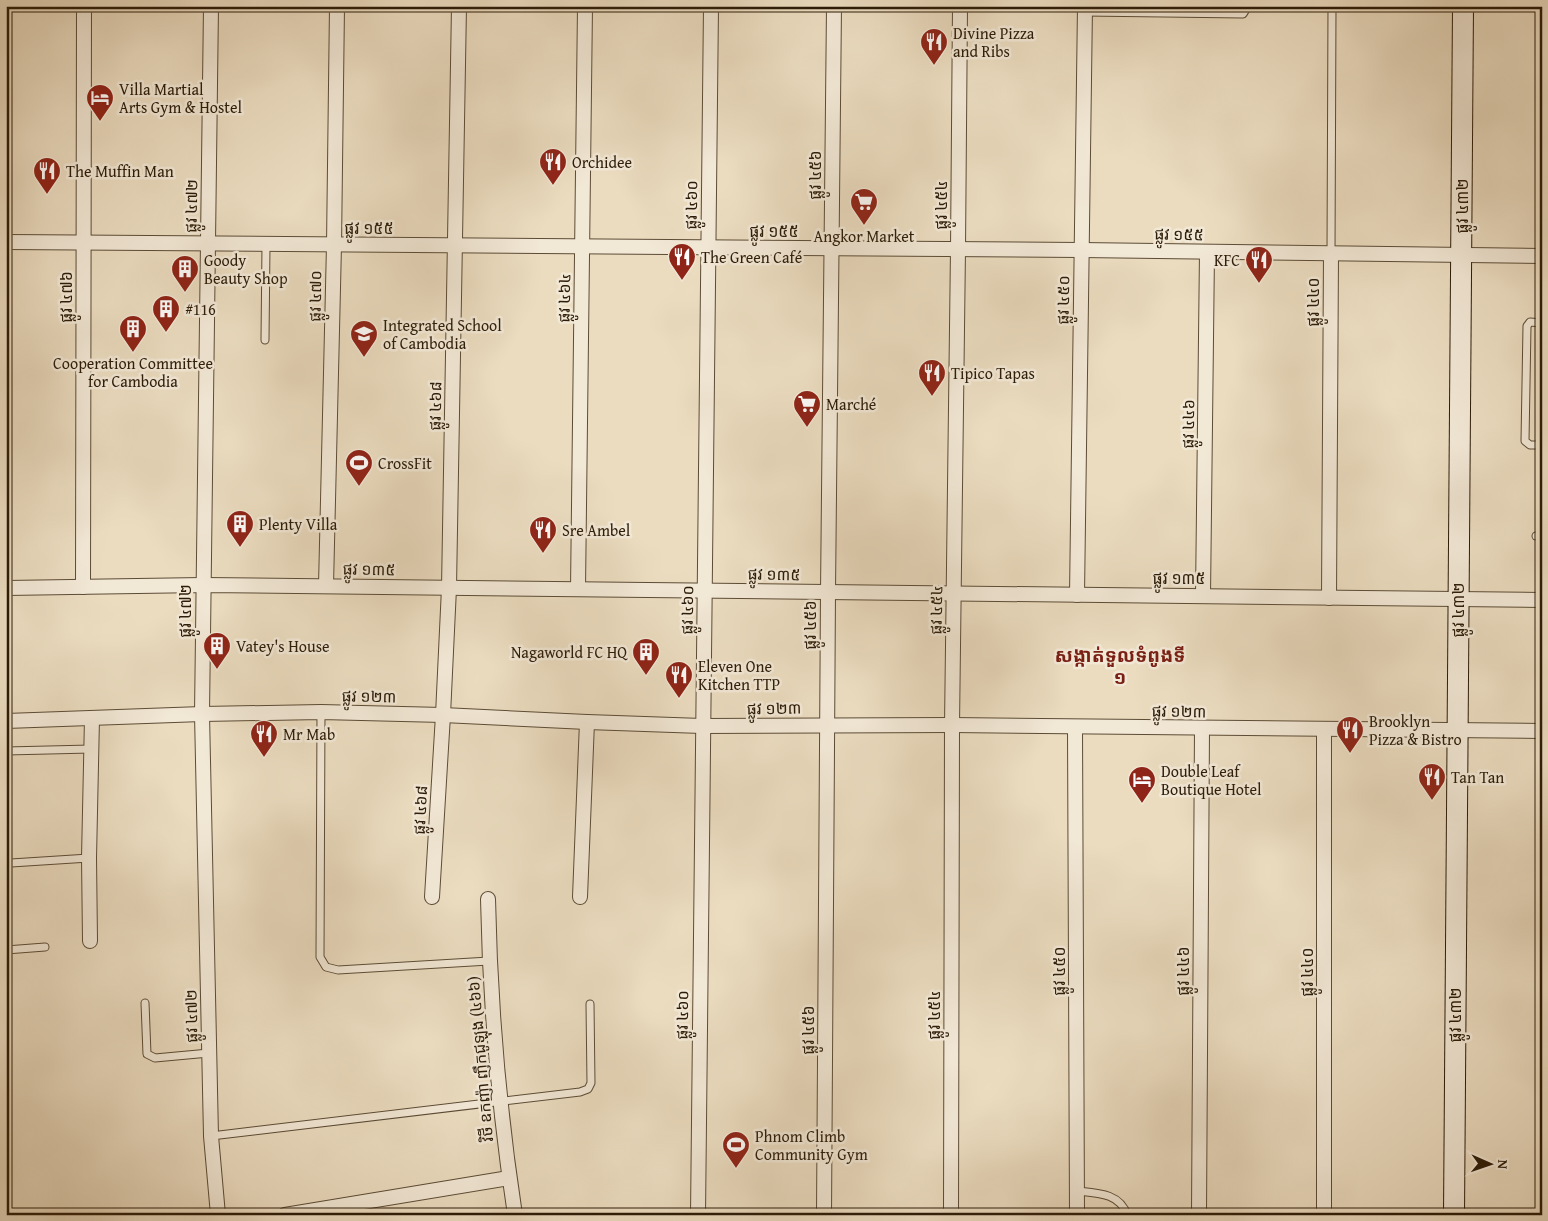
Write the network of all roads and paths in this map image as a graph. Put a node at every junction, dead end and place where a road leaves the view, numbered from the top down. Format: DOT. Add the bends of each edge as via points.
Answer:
graph roads {
  1 [pos="84,6"];
  2 [pos="211,6"];
  3 [pos="337,6"];
  4 [pos="459,6"];
  5 [pos="585,6"];
  6 [pos="711,6"];
  7 [pos="834,6"];
  8 [pos="960,6"];
  9 [pos="1248,6"];
  10 [pos="1332,6"];
  11 [pos="1463,6"];
  12 [pos="1085,9"];
  13 [pos="6,242"];
  14 [pos="83,244"];
  15 [pos="208,244"];
  16 [pos="266,245"];
  17 [pos="334,245"];
  18 [pos="456,246"];
  19 [pos="582,246"];
  20 [pos="708,248"];
  21 [pos="832,248"];
  22 [pos="958,249"];
  23 [pos="1082,250"];
  24 [pos="1207,252"];
  25 [pos="1331,253"];
  26 [pos="1461,255"];
  27 [pos="1542,256"];
  28 [pos="1542,323"];
  29 [pos="265,340"];
  30 [pos="1542,445"];
  31 [pos="203,585"];
  32 [pos="326,586"];
  33 [pos="83,587"];
  34 [pos="6,588"];
  35 [pos="449,588"];
  36 [pos="578,589"];
  37 [pos="705,590"];
  38 [pos="828,592"];
  39 [pos="954,593"];
  40 [pos="1077,595"];
  41 [pos="1204,596"];
  42 [pos="1328,598"];
  43 [pos="1458,599"];
  44 [pos="1542,600"];
  45 [pos="321,712"];
  46 [pos="202,714"];
  47 [pos="443,715"];
  48 [pos="92,718"];
  49 [pos="6,721"];
  50 [pos="587,722"];
  51 [pos="827,725"];
  52 [pos="952,725"];
  53 [pos="702,726"];
  54 [pos="1075,727"];
  55 [pos="1202,728"];
  56 [pos="1324,729"];
  57 [pos="1457,730"];
  58 [pos="1542,731"];
  59 [pos="92,749"];
  60 [pos="6,751"];
  61 [pos="89,858"];
  62 [pos="11,864"];
  63 [pos="432,897"];
  64 [pos="580,897"];
  65 [pos="488,899"];
  66 [pos="90,941"];
  67 [pos="45,947"];
  68 [pos="6,950"];
  69 [pos="489,961"];
  70 [pos="145,1003"];
  71 [pos="590,1004"];
  72 [pos="209,1053"];
  73 [pos="501,1101"];
  74 [pos="211,1136"];
  75 [pos="509,1178"];
  76 [pos="1077,1191"];
  77 [pos="218,1215"];
  78 [pos="285,1215"];
  79 [pos="515,1215"];
  80 [pos="698,1215"];
  81 [pos="824,1215"];
  82 [pos="951,1215"];
  83 [pos="1078,1215"];
  84 [pos="1127,1215"];
  85 [pos="1198,1215"];
  86 [pos="1324,1215"];
  87 [pos="1454,1215"];
  1 -- 14 [label="street, ផ្លូវ ៤៧៦"];
  2 -- 15 [label="street, ផ្លូវ ៤៧២"];
  3 -- 17 [label="street, ផ្លូវ ៤៧០"];
  4 -- 18 [label="street, ផ្លូវ ៤៦៨"];
  5 -- 19 [label="street, ផ្លូវ ៤៦៤"];
  6 -- 20 [label="street, ផ្លូវ ៤៦០"];
  7 -- 21 [label="street, ផ្លូវ ៤៥៦"];
  8 -- 22 [label="street, ផ្លូវ ៤៥៤"];
  9 -- 12 [label="lane" via="1243,14"];
  10 -- 25 [label="lane, ផ្លូវ ៤៤០"];
  11 -- 26 [label="street, ផ្លូវ ៤៣២"];
  12 -- 23 [label="street, ផ្លូវ ៤៥០"];
  13 -- 14 [label="street, ផ្លូវ ១៥៥"];
  14 -- 15 [label="street, ផ្លូវ ១៥៥"];
  14 -- 33 [label="street, ផ្លូវ ៤៧៦"];
  15 -- 16 [label="street, ផ្លូវ ១៥៥"];
  15 -- 31 [label="street, ផ្លូវ ៤៧២"];
  16 -- 17 [label="street, ផ្លូវ ១៥៥"];
  16 -- 29 [label="lane"];
  17 -- 18 [label="street, ផ្លូវ ១៥៥"];
  17 -- 32 [label="street, ផ្លូវ ៤៧០"];
  18 -- 19 [label="street, ផ្លូវ ១៥៥"];
  18 -- 35 [label="street, ផ្លូវ ៤៦៨"];
  19 -- 20 [label="street, ផ្លូវ ១៥៥"];
  19 -- 36 [label="street, ផ្លូវ ៤៦៤"];
  20 -- 21 [label="street, ផ្លូវ ១៥៥"];
  20 -- 37 [label="street, ផ្លូវ ៤៦០"];
  21 -- 22 [label="street, ផ្លូវ ១៥៥"];
  21 -- 38 [label="street, ផ្លូវ ៤៥៦"];
  22 -- 23 [label="street, ផ្លូវ ១៥៥"];
  22 -- 39 [label="street, ផ្លូវ ៤៥៤"];
  23 -- 24 [label="street, ផ្លូវ ១៥៥"];
  23 -- 40 [label="street, ផ្លូវ ៤៥០"];
  24 -- 25 [label="street, ផ្លូវ ១៥៥"];
  24 -- 41 [label="street, ផ្លូវ ៤៤៦"];
  25 -- 26 [label="street, ផ្លូវ ១៥៥"];
  25 -- 42 [label="street, ផ្លូវ ៤៤០"];
  26 -- 27 [label="street, ផ្លូវ ១៥៥"];
  26 -- 43 [label="street, ផ្លូវ ៤៣២"];
  28 -- 30 [label="lane" via="1530,322 1527,326 1526,441 1530,445"];
  31 -- 32 [label="street, ផ្លូវ ១៣៥"];
  31 -- 33 [label="street, ផ្លូវ ១៣៥"];
  31 -- 46 [label="street, ផ្លូវ ៤៧២"];
  32 -- 35 [label="street, ផ្លូវ ១៣៥"];
  33 -- 34 [label="street, ផ្លូវ ១៣៥"];
  35 -- 36 [label="street, ផ្លូវ ១៣៥"];
  35 -- 47 [label="street, ផ្លូវ ៤៦៨"];
  36 -- 37 [label="street, ផ្លូវ ១៣៥"];
  37 -- 38 [label="street, ផ្លូវ ១៣៥"];
  37 -- 53 [label="street, ផ្លូវ ៤៦០"];
  38 -- 39 [label="street, ផ្លូវ ១៣៥"];
  38 -- 51 [label="street, ផ្លូវ ៤៥៦"];
  39 -- 40 [label="street, ផ្លូវ ១៣៥"];
  39 -- 52 [label="street, ផ្លូវ ៤៥៤"];
  40 -- 41 [label="street, ផ្លូវ ១៣៥"];
  41 -- 42 [label="street, ផ្លូវ ១៣៥"];
  42 -- 43 [label="street, ផ្លូវ ១៣៥"];
  43 -- 44 [label="street, ផ្លូវ ១៣៥"];
  43 -- 57 [label="street, ផ្លូវ ៤៣២"];
  45 -- 46 [label="street, ផ្លូវ ១២៣"];
  45 -- 47 [label="street, ផ្លូវ ១២៣"];
  45 -- 69 [label="lane" via="320,957 326,967 338,970"];
  46 -- 48 [label="street, ផ្លូវ ១២៣"];
  46 -- 72 [label="street, ផ្លូវ ៤៧២"];
  47 -- 50 [label="street, ផ្លូវ ១២៣"];
  47 -- 63 [label="street, ផ្លូវ ៤៦៨"];
  48 -- 49 [label="street, ផ្លូវ ១២៣"];
  48 -- 59 [label="street"];
  50 -- 53 [label="street, ផ្លូវ ១២៣"];
  50 -- 64 [label="street"];
  51 -- 52 [label="street, ផ្លូវ ១២៣"];
  51 -- 53 [label="street, ផ្លូវ ១២៣"];
  51 -- 81 [label="street, ផ្លូវ ៤៥៦"];
  52 -- 54 [label="street, ផ្លូវ ១២៣"];
  52 -- 82 [label="street, ផ្លូវ ៤៥៤"];
  53 -- 80 [label="street, ផ្លូវ ៤៦០"];
  54 -- 55 [label="street, ផ្លូវ ១២៣"];
  54 -- 76 [label="street, ផ្លូវ ៤៥០"];
  55 -- 56 [label="street, ផ្លូវ ១២៣"];
  55 -- 85 [label="street, ផ្លូវ ៤៤៦"];
  56 -- 57 [label="street, ផ្លូវ ១២៣"];
  56 -- 86 [label="street, ផ្លូវ ៤៤០"];
  57 -- 58 [label="street, ផ្លូវ ១២៣"];
  57 -- 87 [label="street, ផ្លូវ ៤៣២"];
  59 -- 60 [label="lane"];
  59 -- 61 [label="street"];
  61 -- 62 [label="lane"];
  61 -- 66 [label="street"];
  65 -- 69 [label="street, វិថី ឧកញ៉ា ញឹកជូឡុង (៤៦៦)"];
  67 -- 68 [label="lane"];
  69 -- 73 [label="street, វិថី ឧកញ៉ា ញឹកជូឡុង (៤៦៦)"];
  70 -- 72 [label="lane" via="147,1054 155,1058"];
  71 -- 73 [label="lane" via="591,1082 588,1089"];
  72 -- 74 [label="street, ផ្លូវ ៤៧២"];
  73 -- 74 [label="lane"];
  73 -- 75 [label="street, វិថី ឧកញ៉ា ញឹកជូឡុង (៤៦៦)"];
  74 -- 77 [label="street, ផ្លូវ ៤៧២"];
  75 -- 78 [label="street"];
  75 -- 79 [label="street, វិថី ឧកញ៉ា ញឹកជូឡុង (៤៦៦)"];
  76 -- 83 [label="street, ផ្លូវ ៤៥០"];
  76 -- 84 [label="lane" via="1105,1194 1122,1204"];
}
